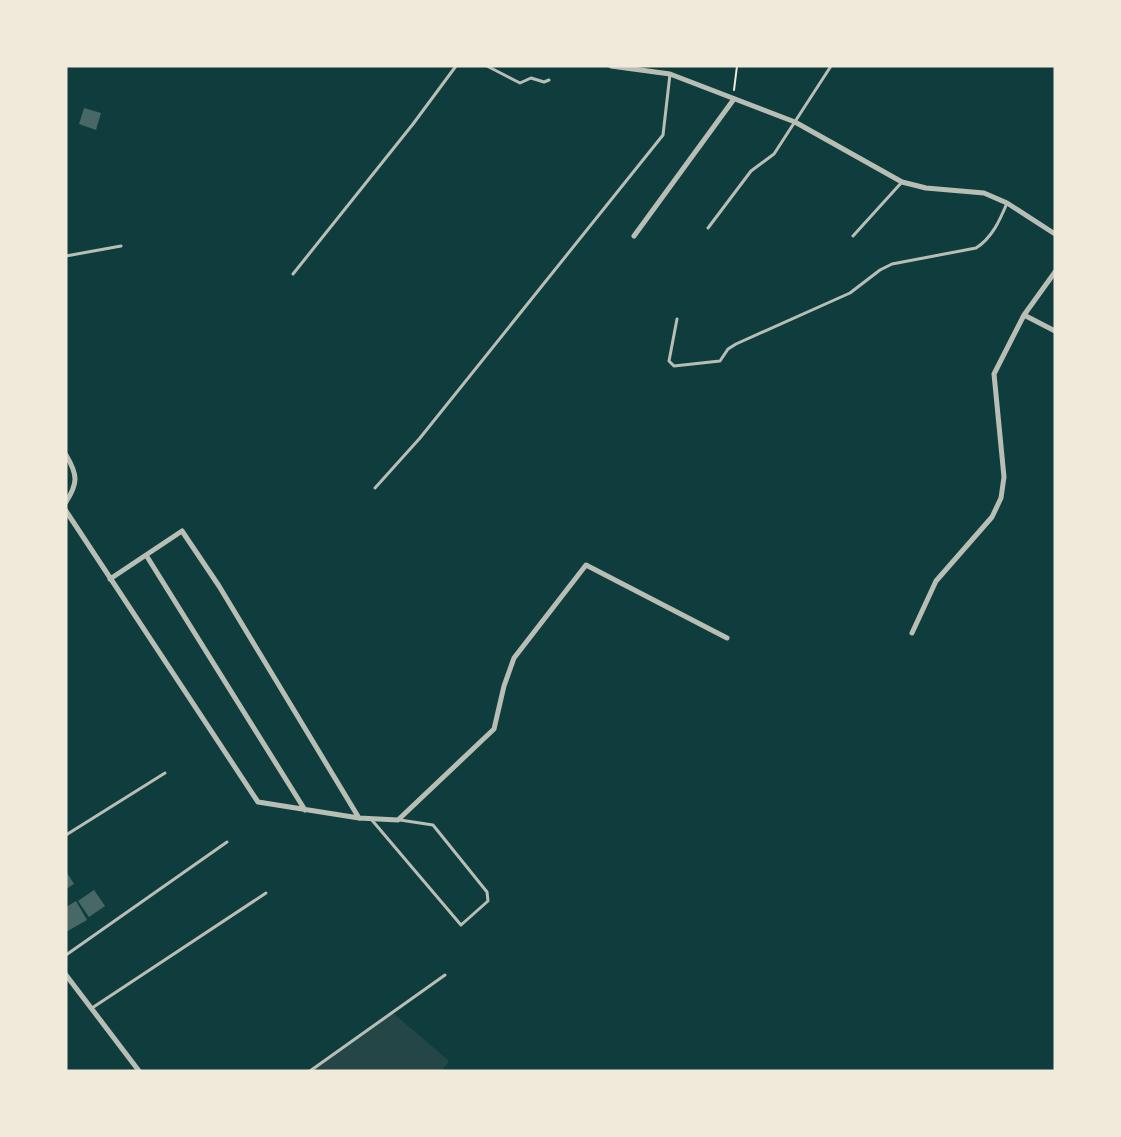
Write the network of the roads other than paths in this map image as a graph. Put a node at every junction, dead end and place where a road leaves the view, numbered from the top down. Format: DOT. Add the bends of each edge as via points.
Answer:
graph roads {
  1 [pos="456,66"];
  2 [pos="487,66"];
  3 [pos="611,66"];
  4 [pos="831,66"];
  5 [pos="670,74"];
  6 [pos="549,80"];
  7 [pos="734,99"];
  8 [pos="795,122"];
  9 [pos="902,182"];
  10 [pos="1006,203"];
  11 [pos="708,228"];
  12 [pos="1055,234"];
  13 [pos="634,236"];
  14 [pos="854,236"];
  15 [pos="121,246"];
  16 [pos="66,256"];
  17 [pos="1055,272"];
  18 [pos="293,274"];
  19 [pos="1024,315"];
  20 [pos="677,319"];
  21 [pos="1055,331"];
  22 [pos="66,455"];
  23 [pos="375,488"];
  24 [pos="66,502"];
  25 [pos="66,512"];
  26 [pos="146,555"];
  27 [pos="110,579"];
  28 [pos="912,633"];
  29 [pos="727,638"];
  30 [pos="165,773"];
  31 [pos="305,810"];
  32 [pos="360,818"];
  33 [pos="371,819"];
  34 [pos="398,819"];
  35 [pos="66,835"];
  36 [pos="227,842"];
  37 [pos="266,893"];
  38 [pos="66,955"];
  39 [pos="66,975"];
  40 [pos="445,975"];
  41 [pos="92,1008"];
  42 [pos="139,1071"];
  43 [pos="310,1071"];
  1 -- 18 [label="lane"];
  2 -- 6 [label="lane" via="520,83 531,78"];
  3 -- 5 [label="street"];
  4 -- 8 [label="lane"];
  5 -- 7 [label="street"];
  5 -- 23 [label="lane" via="663,135 420,438"];
  7 -- 8 [label="street"];
  7 -- 13 [label="street"];
  8 -- 9 [label="street"];
  8 -- 11 [label="lane" via="774,154 751,171"];
  9 -- 10 [label="street" via="984,193"];
  9 -- 14 [label="lane"];
  10 -- 12 [label="street"];
  10 -- 20 [label="lane" via="999,221 976,248 892,264 850,293 736,344 720,361 674,366 669,361"];
  15 -- 16 [label="lane"];
  17 -- 19 [label="street"];
  19 -- 21 [label="street"];
  19 -- 28 [label="street" via="994,379 1004,477 1001,498 992,518 936,581"];
  22 -- 24 [label="street" via="78,482"];
  25 -- 27 [label="street"];
  26 -- 27 [label="street"];
  26 -- 31 [label="street"];
  26 -- 32 [label="street" via="182,531"];
  27 -- 31 [label="street" via="258,802"];
  29 -- 34 [label="street" via="586,565 514,658 494,729"];
  30 -- 35 [label="lane"];
  31 -- 32 [label="street"];
  32 -- 33 [label="street"];
  33 -- 34 [label="street"];
  33 -- 34 [label="lane" via="461,925 483,908 488,901 487,892 433,825"];
  36 -- 38 [label="lane"];
  37 -- 41 [label="lane"];
  39 -- 41 [label="street"];
  40 -- 43 [label="lane"];
  41 -- 42 [label="street"];
}
